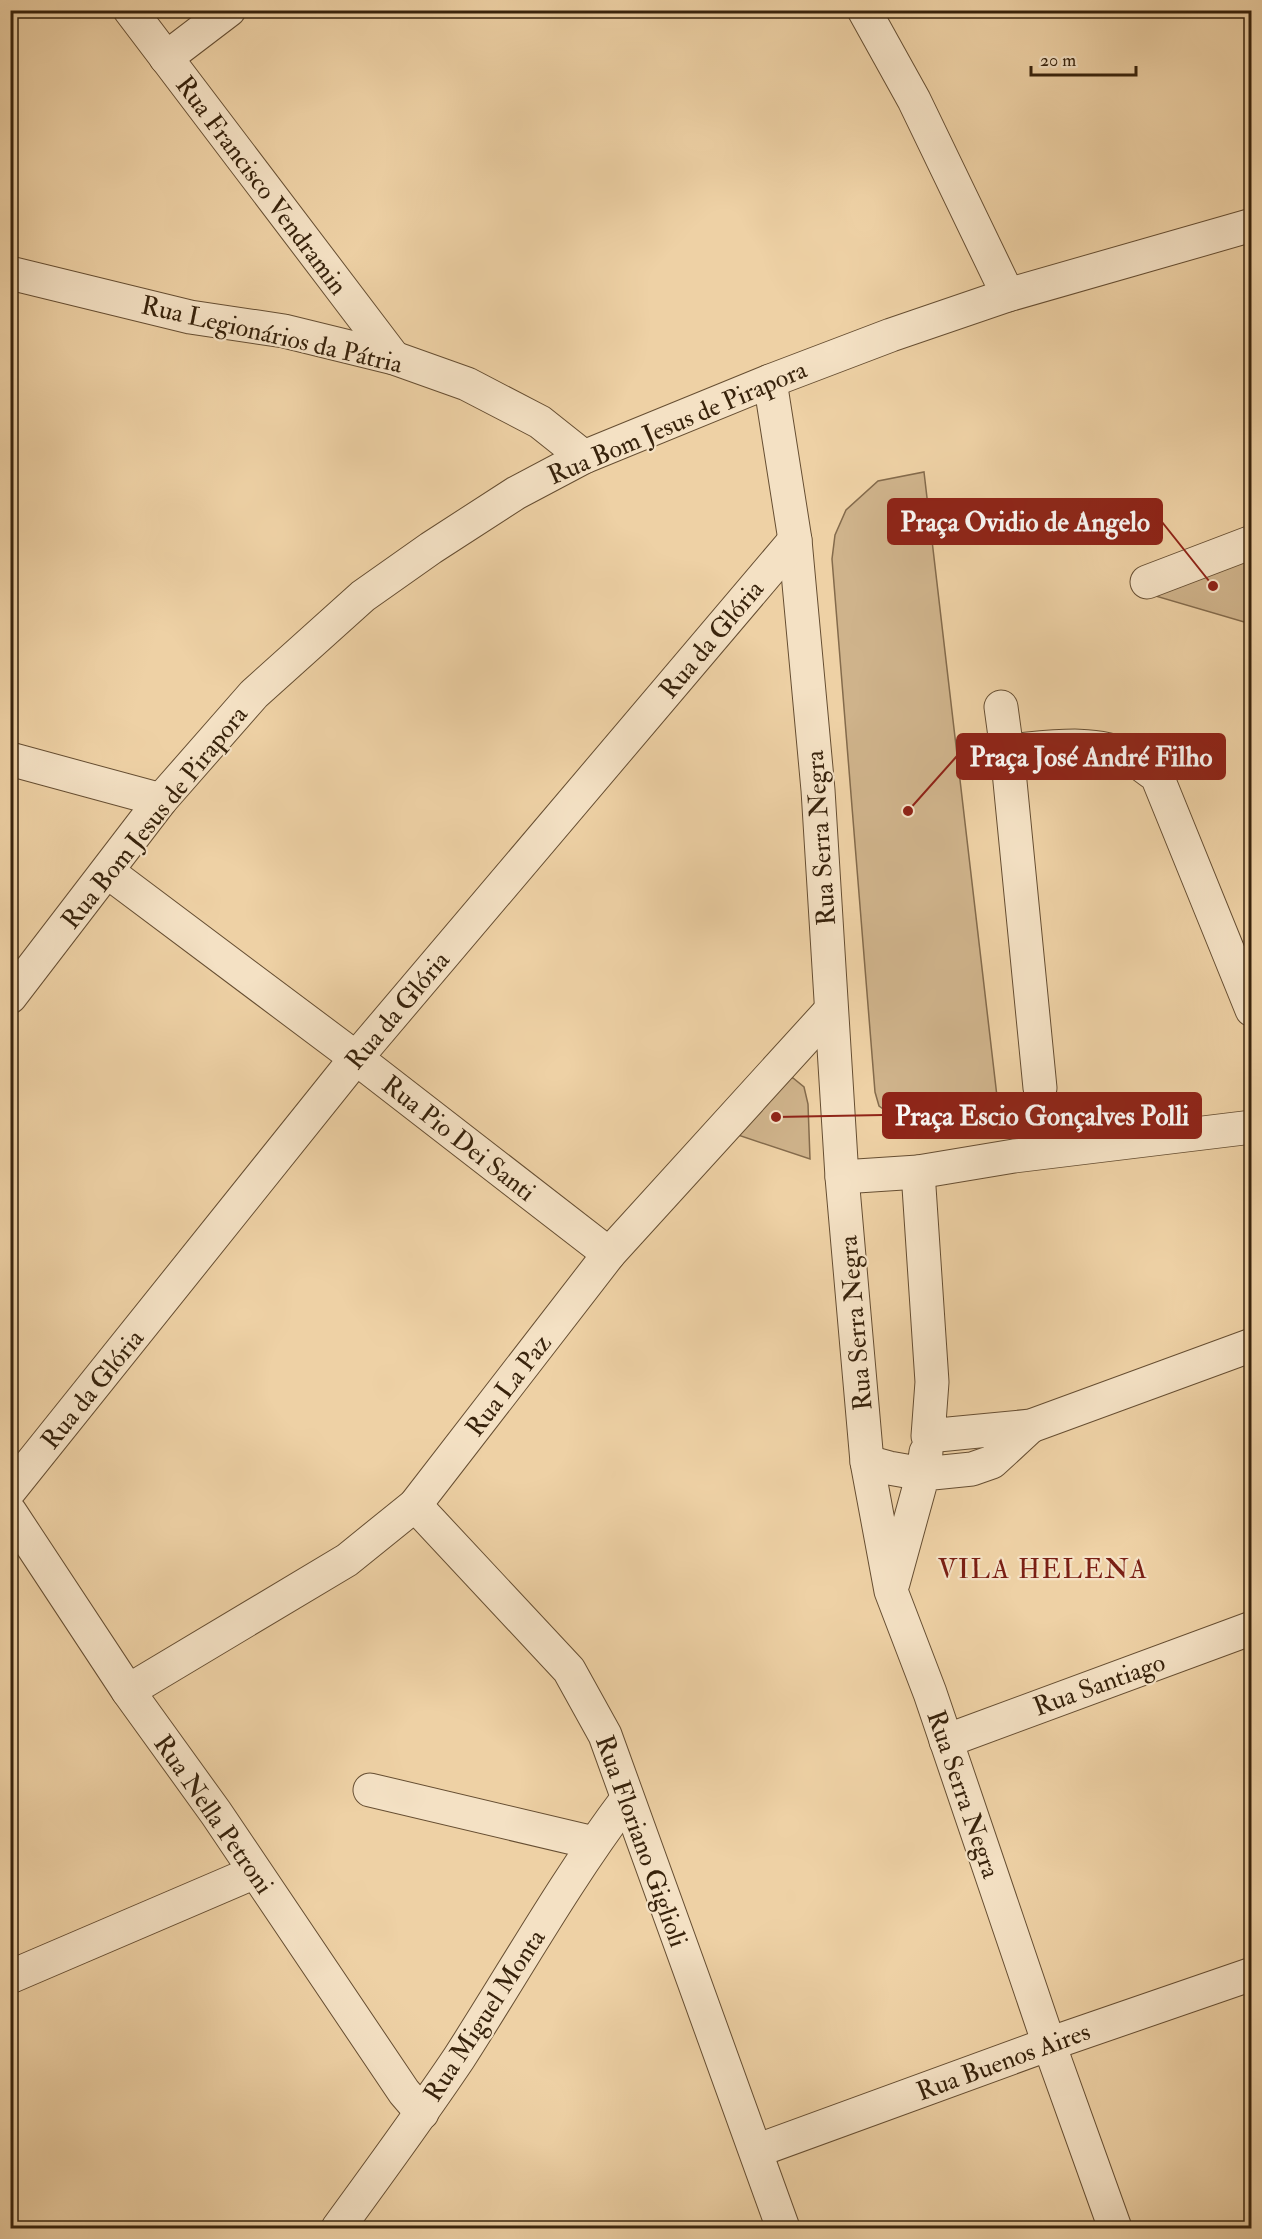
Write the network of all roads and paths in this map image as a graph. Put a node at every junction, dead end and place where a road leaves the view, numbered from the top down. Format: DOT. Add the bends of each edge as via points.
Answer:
graph roads {
  1 [pos="130,10"];
  2 [pos="230,10"];
  3 [pos="864,10"];
  4 [pos="166,58"];
  5 [pos="1251,225"];
  6 [pos="10,273"];
  7 [pos="1008,295"];
  8 [pos="394,358"];
  9 [pos="770,381"];
  10 [pos="584,457"];
  11 [pos="795,540"];
  12 [pos="1251,542"];
  13 [pos="1147,582"];
  14 [pos="1001,707"];
  15 [pos="1007,751"];
  16 [pos="10,759"];
  17 [pos="161,800"];
  18 [pos="108,872"];
  19 [pos="10,997"];
  20 [pos="831,1010"];
  21 [pos="1251,1010"];
  22 [pos="356,1058"];
  23 [pos="1040,1088"];
  24 [pos="1251,1126"];
  25 [pos="918,1172"];
  26 [pos="842,1177"];
  27 [pos="609,1254"];
  28 [pos="1251,1345"];
  29 [pos="1032,1426"];
  30 [pos="928,1436"];
  31 [pos="867,1462"];
  32 [pos="923,1474"];
  33 [pos="10,1490"];
  34 [pos="415,1505"];
  35 [pos="10,1512"];
  36 [pos="891,1591"];
  37 [pos="1251,1628"];
  38 [pos="128,1691"];
  39 [pos="946,1741"];
  40 [pos="370,1790"];
  41 [pos="627,1799"];
  42 [pos="594,1843"];
  43 [pos="255,1872"];
  44 [pos="1251,1974"];
  45 [pos="10,1977"];
  46 [pos="1049,2044"];
  47 [pos="422,2113"];
  48 [pos="756,2151"];
  49 [pos="338,2229"];
  50 [pos="783,2229"];
  51 [pos="1115,2229"];
  1 -- 4 [label="street, Rua Francisco Vendramin"];
  2 -- 4 [label="street"];
  3 -- 7 [label="street" via="914,100"];
  4 -- 8 [label="street, Rua Francisco Vendramin"];
  5 -- 7 [label="street, Rua Bom Jesus de Pirapora"];
  6 -- 8 [label="street, Rua Legionários da Pátria" via="190,317 284,331"];
  7 -- 9 [label="street, Rua Bom Jesus de Pirapora"];
  8 -- 10 [label="street, Rua Legionários da Pátria" via="467,384 540,422"];
  9 -- 10 [label="street, Rua Bom Jesus de Pirapora"];
  9 -- 11 [label="street, Rua Serra Negra"];
  10 -- 17 [label="street, Rua Bom Jesus de Pirapora" via="516,493 363,596 254,694"];
  11 -- 20 [label="street, Rua Serra Negra" via="818,790"];
  11 -- 22 [label="street, Rua da Glória"];
  12 -- 13 [label="street"];
  14 -- 15 [label="street"];
  15 -- 21 [label="street" via="1096,747 1128,756 1157,776"];
  15 -- 23 [label="street"];
  16 -- 17 [label="street"];
  17 -- 18 [label="street, Rua Bom Jesus de Pirapora"];
  18 -- 19 [label="street, Rua Bom Jesus de Pirapora"];
  18 -- 22 [label="street, Rua Pio Dei Santi"];
  20 -- 26 [label="street, Rua Serra Negra"];
  20 -- 27 [label="street, Rua La Paz"];
  22 -- 27 [label="street, Rua Pio Dei Santi"];
  22 -- 33 [label="street, Rua da Glória"];
  24 -- 25 [label="street"];
  25 -- 26 [label="street"];
  25 -- 30 [label="street" via="932,1382"];
  26 -- 31 [label="street, Rua Serra Negra"];
  27 -- 34 [label="street, Rua La Paz"];
  28 -- 29 [label="street"];
  29 -- 30 [label="street"];
  29 -- 32 [label="street" via="992,1462 972,1469"];
  30 -- 32 [label="street"];
  31 -- 32 [label="street"];
  31 -- 36 [label="street, Rua Serra Negra"];
  32 -- 36 [label="street"];
  34 -- 38 [label="street, Rua La Paz" via="347,1560"];
  34 -- 41 [label="street, Rua Floriano Giglioli" via="569,1670 605,1735"];
  35 -- 38 [label="street, Rua Nella Petroni"];
  36 -- 39 [label="street, Rua Serra Negra"];
  37 -- 39 [label="street, Rua Santiago"];
  38 -- 43 [label="street, Rua Nella Petroni"];
  39 -- 46 [label="street, Rua Serra Negra"];
  40 -- 42 [label="street"];
  41 -- 42 [label="street, Rua Miguel Monta"];
  41 -- 48 [label="street, Rua Floriano Giglioli"];
  42 -- 47 [label="street, Rua Miguel Monta"];
  43 -- 45 [label="street"];
  43 -- 47 [label="street, Rua Nella Petroni"];
  44 -- 46 [label="street, Rua Buenos Aires"];
  46 -- 48 [label="street, Rua Buenos Aires"];
  46 -- 51 [label="street, Rua Serra Negra"];
  47 -- 49 [label="street, Rua Miguel Monta"];
  48 -- 50 [label="street, Rua Floriano Giglioli"];
}
